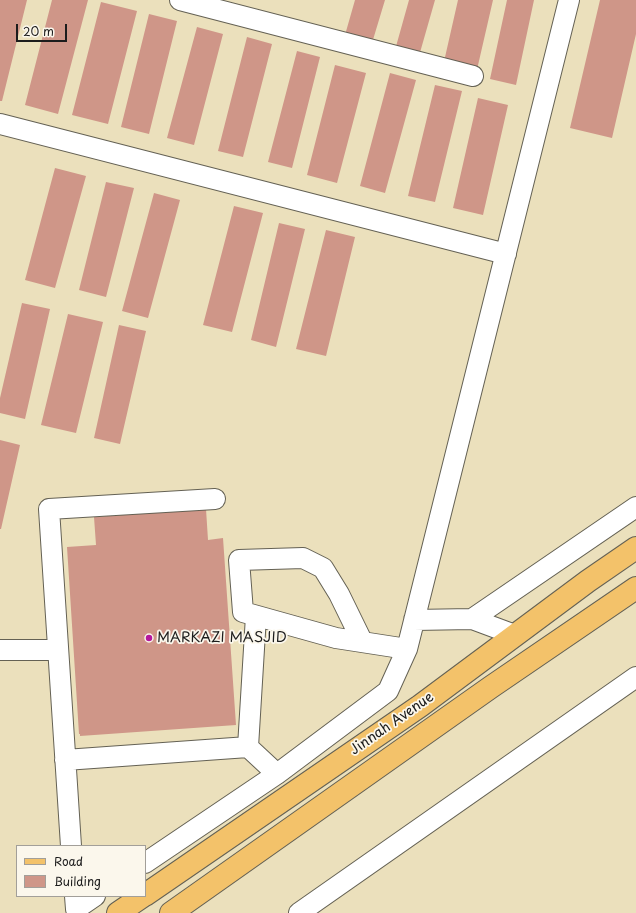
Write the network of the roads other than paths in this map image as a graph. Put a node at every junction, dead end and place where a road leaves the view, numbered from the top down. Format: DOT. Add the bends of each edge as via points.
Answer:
graph roads {
  1 [pos="180,0"];
  2 [pos="569,0"];
  3 [pos="473,76"];
  4 [pos="0,124"];
  5 [pos="506,254"];
  6 [pos="215,499"];
  7 [pos="636,507"];
  8 [pos="636,548"];
  9 [pos="636,588"];
  10 [pos="256,616"];
  11 [pos="472,619"];
  12 [pos="414,620"];
  13 [pos="515,635"];
  14 [pos="362,641"];
  15 [pos="407,649"];
  16 [pos="0,650"];
  17 [pos="58,650"];
  18 [pos="636,677"];
  19 [pos="248,747"];
  20 [pos="65,760"];
  21 [pos="277,774"];
  22 [pos="71,845"];
  23 [pos="146,861"];
  24 [pos="146,894"];
  25 [pos="93,897"];
  26 [pos="141,897"];
  27 [pos="74,908"];
  28 [pos="118,913"];
  29 [pos="172,913"];
  30 [pos="299,913"];
  1 -- 3 [label="street"];
  2 -- 5 [label="street"];
  4 -- 5 [label="street"];
  5 -- 12 [label="street"];
  6 -- 17 [label="street" via="49,509"];
  7 -- 11 [label="street"];
  8 -- 13 [label="main road, Jinnah Avenue"];
  9 -- 29 [label="main road, Jinnah Avenue" via="491,687"];
  10 -- 14 [label="street" via="336,638"];
  10 -- 14 [label="street" via="243,612 239,560 302,558 323,568"];
  10 -- 19 [label="street"];
  11 -- 12 [label="street"];
  11 -- 13 [label="street"];
  12 -- 15 [label="street"];
  13 -- 24 [label="main road, Jinnah Avenue" via="420,706"];
  14 -- 15 [label="street"];
  15 -- 21 [label="street" via="388,691"];
  16 -- 17 [label="street"];
  17 -- 20 [label="street"];
  18 -- 30 [label="street"];
  19 -- 20 [label="street"];
  19 -- 21 [label="street"];
  20 -- 22 [label="street"];
  21 -- 23 [label="street"];
  25 -- 27 [label="street"];
  26 -- 28 [label="main road, Jinnah Avenue"];
}
